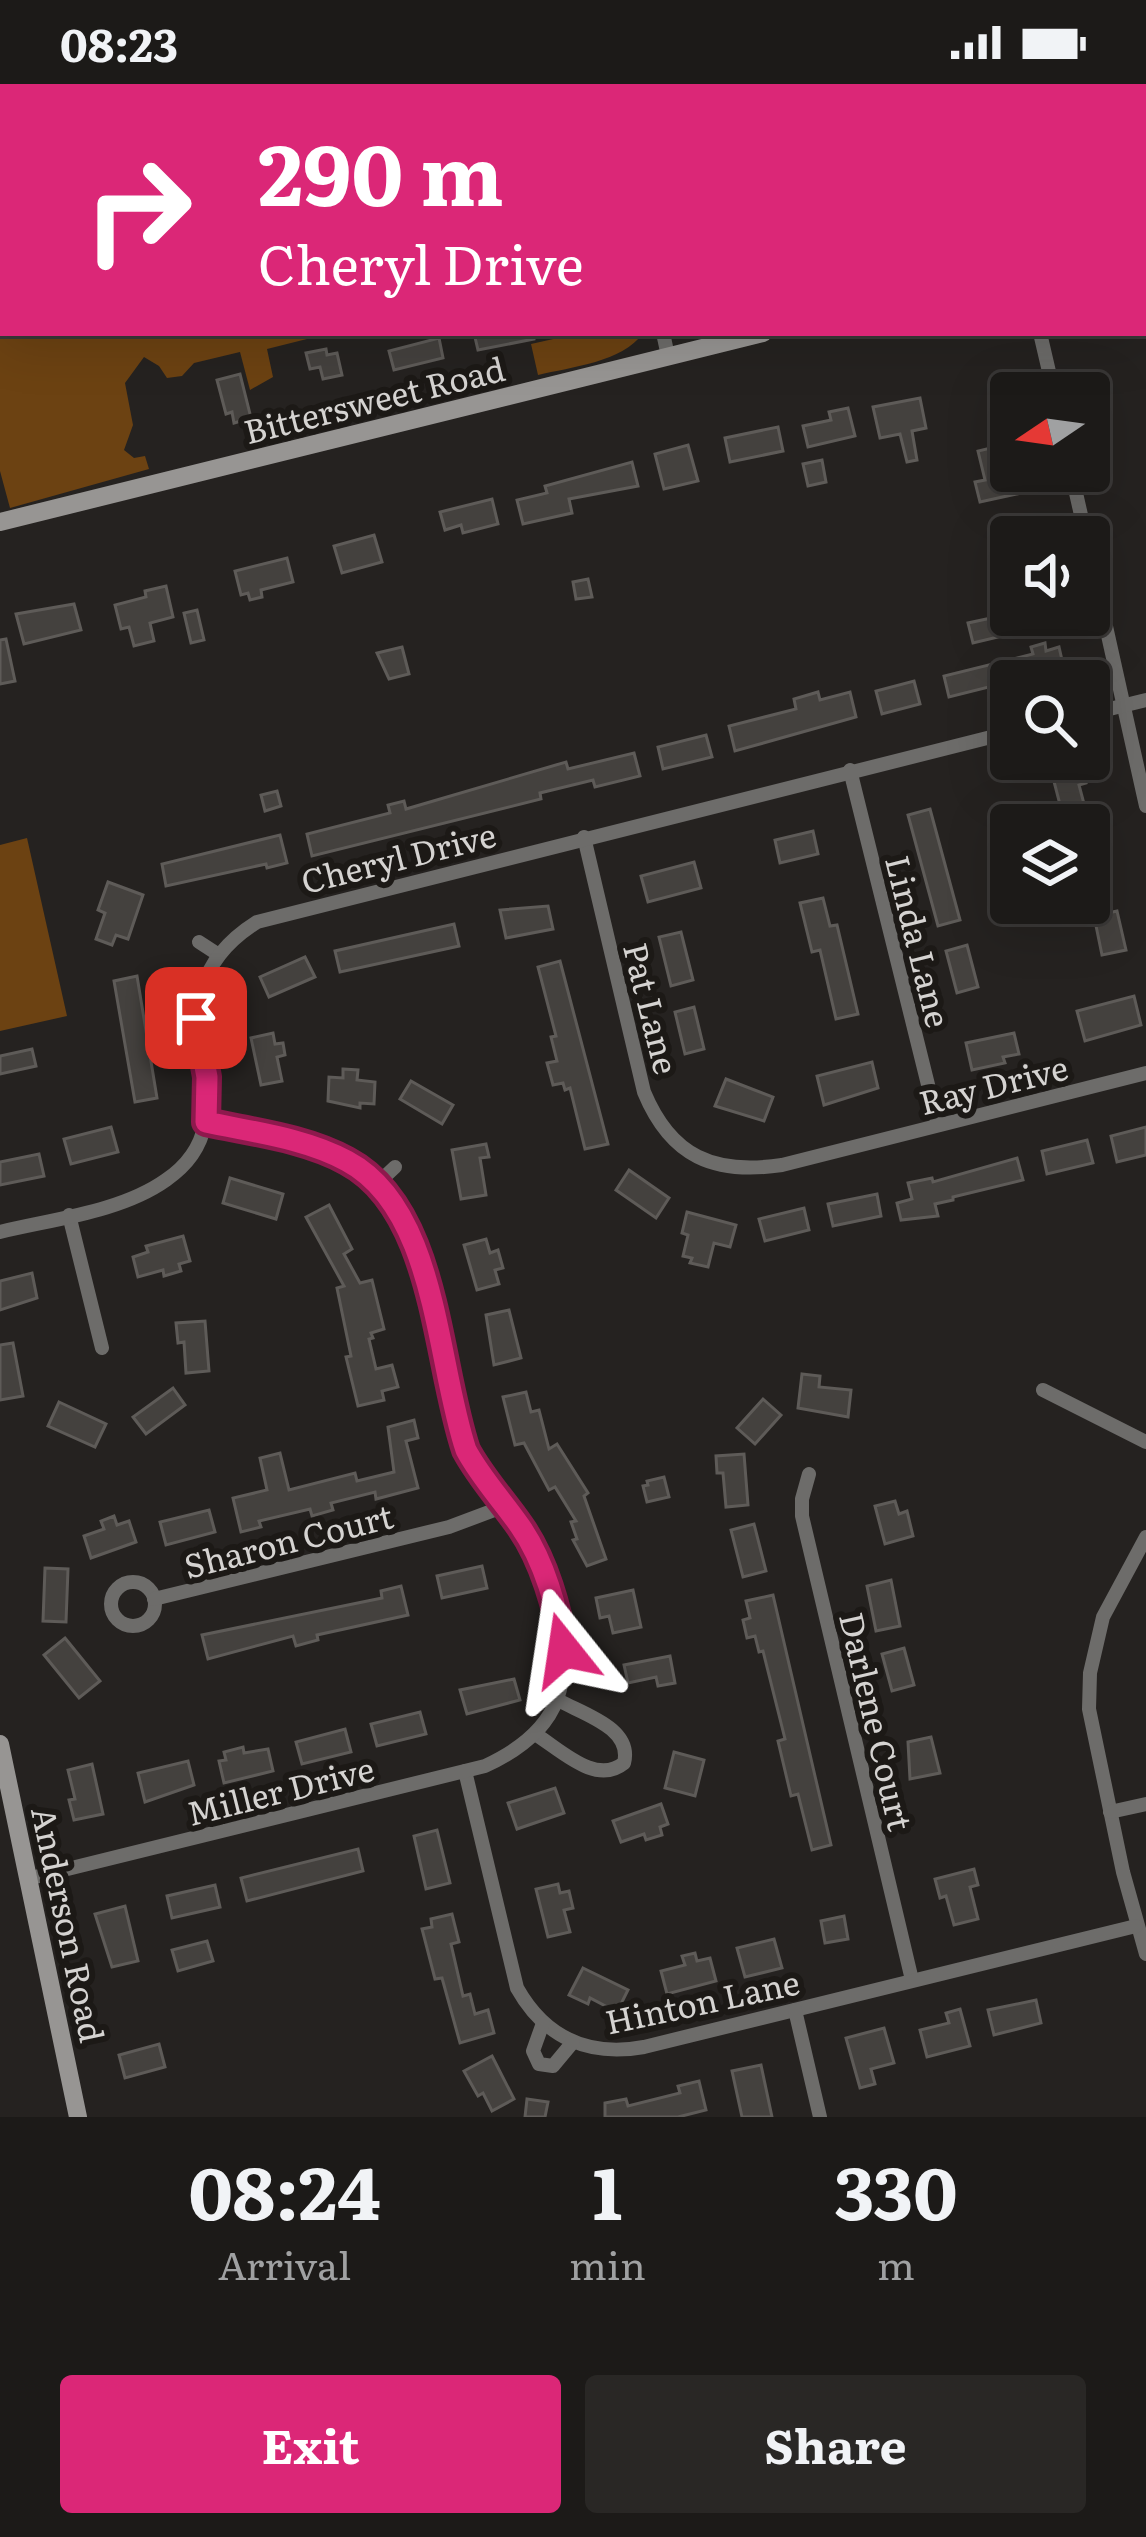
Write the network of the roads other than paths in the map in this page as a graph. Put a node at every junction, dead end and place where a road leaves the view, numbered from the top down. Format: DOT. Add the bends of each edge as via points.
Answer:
graph roads {
  1 [pos="664,336"];
  2 [pos="751,336"];
  3 [pos="1041,336"];
  4 [pos="668,356"];
  5 [pos="1049,372"];
  6 [pos="0,522"];
  7 [pos="1108,636"];
  8 [pos="1146,700"];
  9 [pos="1124,706"];
  10 [pos="1110,709"];
  11 [pos="990,737"];
  12 [pos="850,770"];
  13 [pos="1146,806"];
  14 [pos="584,837"];
  15 [pos="199,942"];
  16 [pos="218,955"];
  17 [pos="1146,1073"];
  18 [pos="206,1122"];
  19 [pos="938,1125"];
  20 [pos="853,1147"];
  21 [pos="395,1167"];
  22 [pos="378,1183"];
  23 [pos="69,1215"];
  24 [pos="0,1232"];
  25 [pos="102,1348"];
  26 [pos="1043,1390"];
  27 [pos="1146,1442"];
  28 [pos="809,1474"];
  29 [pos="505,1507"];
  30 [pos="1146,1537"];
  31 [pos="154,1599"];
  32 [pos="558,1700"];
  33 [pos="535,1734"];
  34 [pos="0,1744"];
  35 [pos="465,1772"];
  36 [pos="1146,1804"];
  37 [pos="1110,1812"];
  38 [pos="31,1878"];
  39 [pos="1136,1926"];
  40 [pos="1146,1954"];
  41 [pos="912,1980"];
  42 [pos="795,2010"];
  43 [pos="543,2024"];
  44 [pos="574,2042"];
  45 [pos="78,2117"];
  46 [pos="820,2117"];
  1 -- 4 [label="street"];
  2 -- 4 [label="street, Bittersweet Road"];
  3 -- 5 [label="street"];
  4 -- 6 [label="street, Bittersweet Road"];
  7 -- 9 [label="street"];
  8 -- 9 [label="street"];
  9 -- 10 [label="street"];
  9 -- 13 [label="street"];
  11 -- 12 [label="street, Cheryl Drive"];
  12 -- 14 [label="street, Cheryl Drive"];
  12 -- 19 [label="street, Linda Lane"];
  14 -- 16 [label="street, Cheryl Drive" via="275,915"];
  14 -- 20 [label="street, Pat Lane" via="644,1092 673,1139 710,1163 746,1169"];
  15 -- 16 [label="street"];
  16 -- 18 [label="street" via="196,1018"];
  17 -- 19 [label="street, Ray Drive"];
  18 -- 22 [label="street" via="332,1153"];
  18 -- 23 [label="street" via="196,1148 168,1179 134,1198"];
  19 -- 20 [label="street, Ray Drive"];
  21 -- 22 [label="street"];
  22 -- 29 [label="street" via="418,1252 466,1450"];
  23 -- 24 [label="street"];
  23 -- 25 [label="street"];
  26 -- 27 [label="street"];
  28 -- 41 [label="street, Darlene Court" via="802,1516"];
  29 -- 31 [label="street, Sharon Court"];
  29 -- 32 [label="street" via="528,1539 557,1619 565,1668"];
  30 -- 37 [label="street" via="1103,1617 1090,1673 1088,1709"];
  31 -- 31 [label="street, Sharon Court" via="140,1625 113,1614 113,1596 126,1584 143,1585"];
  32 -- 33 [label="street"];
  32 -- 33 [label="street" via="619,1734 624,1763 598,1773"];
  33 -- 35 [label="street, Miller Drive"];
  34 -- 38 [label="street, Anderson Road"];
  35 -- 38 [label="street, Miller Drive"];
  35 -- 43 [label="street, Hinton Lane" via="511,1974"];
  36 -- 37 [label="street"];
  37 -- 39 [label="street"];
  38 -- 45 [label="street, Anderson Road"];
  39 -- 40 [label="street"];
  39 -- 41 [label="street, Hinton Lane"];
  41 -- 42 [label="street, Hinton Lane"];
  42 -- 44 [label="street, Hinton Lane" via="623,2051"];
  42 -- 46 [label="street"];
  43 -- 44 [label="street, Hinton Lane"];
  43 -- 44 [label="street" via="533,2051 539,2064 554,2066"];
}
